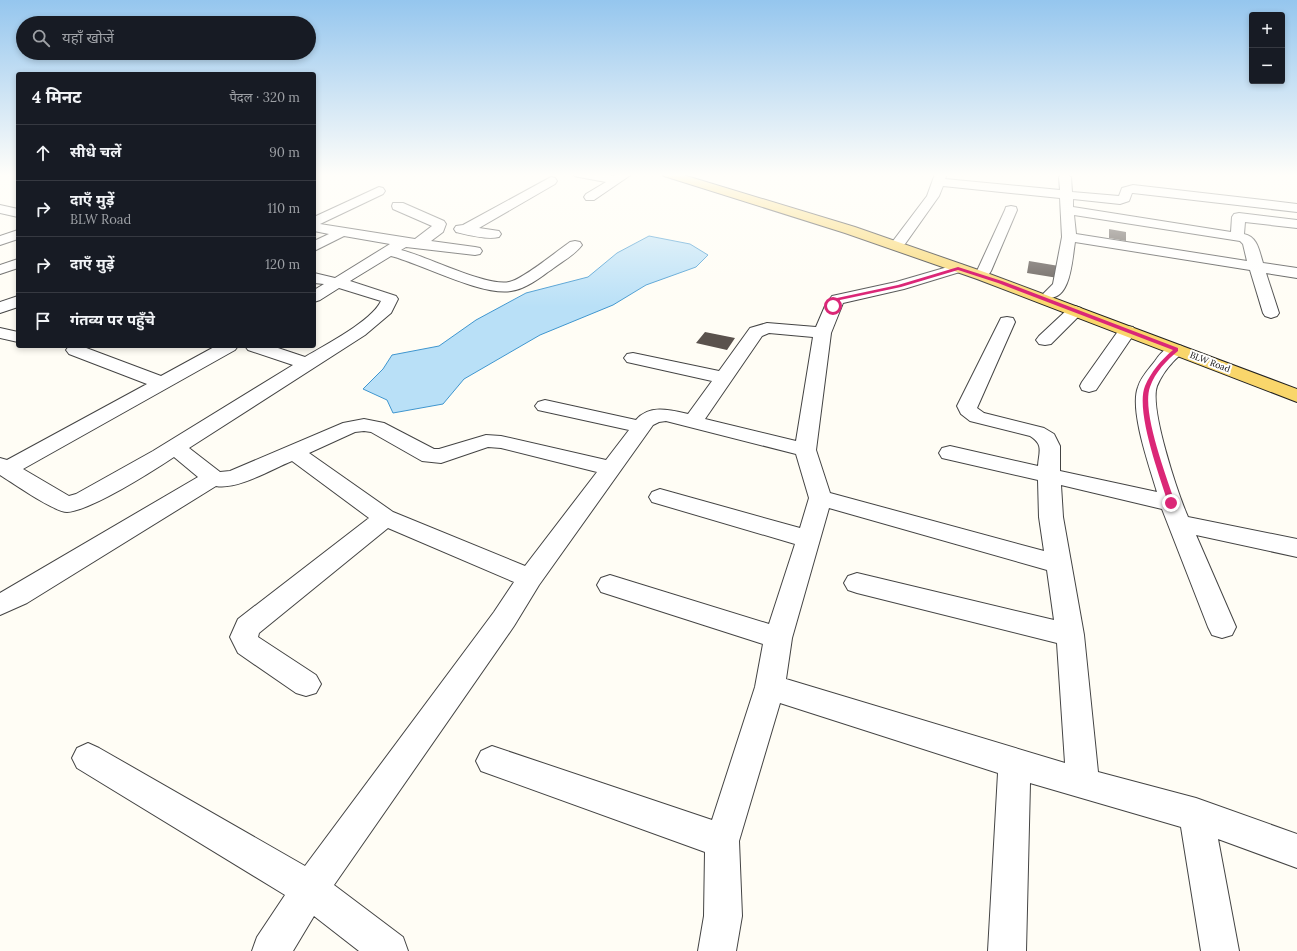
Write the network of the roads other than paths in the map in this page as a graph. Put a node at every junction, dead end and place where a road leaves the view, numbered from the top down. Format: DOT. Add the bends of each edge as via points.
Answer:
graph roads {
  1 [pos="426,218"];
  2 [pos="485,218"];
  3 [pos="817,218"];
  4 [pos="823,218"];
  5 [pos="921,218"];
  6 [pos="1007,218"];
  7 [pos="1068,218"];
  8 [pos="1122,218"];
  9 [pos="1240,218"];
  10 [pos="1251,218"];
  11 [pos="1297,224"];
  12 [pos="316,226"];
  13 [pos="440,226"];
  14 [pos="465,230"];
  15 [pos="342,232"];
  16 [pos="494,234"];
  17 [pos="16,235"];
  18 [pos="1237,236"];
  19 [pos="1069,237"];
  20 [pos="0,241"];
  21 [pos="411,243"];
  22 [pos="575,245"];
  23 [pos="907,245"];
  24 [pos="316,246"];
  25 [pos="389,251"];
  26 [pos="475,251"];
  27 [pos="16,264"];
  28 [pos="958,268"];
  29 [pos="1256,268"];
  30 [pos="0,270"];
  31 [pos="984,271"];
  32 [pos="1297,273"];
  33 [pos="316,278"];
  34 [pos="1008,282"];
  35 [pos="338,283"];
  36 [pos="1051,294"];
  37 [pos="316,296"];
  38 [pos="16,302"];
  39 [pos="0,308"];
  40 [pos="1075,311"];
  41 [pos="1271,313"];
  42 [pos="1007,322"];
  43 [pos="1127,331"];
  44 [pos="0,333"];
  45 [pos="822,333"];
  46 [pos="16,337"];
  47 [pos="1153,337"];
  48 [pos="1045,340"];
  49 [pos="225,348"];
  50 [pos="260,348"];
  51 [pos="75,350"];
  52 [pos="1176,350"];
  53 [pos="633,358"];
  54 [pos="309,364"];
  55 [pos="724,378"];
  56 [pos="163,383"];
  57 [pos="1090,386"];
  58 [pos="1297,388"];
  59 [pos="1297,396"];
  60 [pos="545,406"];
  61 [pos="694,421"];
  62 [pos="641,427"];
  63 [pos="175,446"];
  64 [pos="805,450"];
  65 [pos="294,452"];
  66 [pos="950,453"];
  67 [pos="3,467"];
  68 [pos="611,468"];
  69 [pos="1049,474"];
  70 [pos="213,478"];
  71 [pos="660,497"];
  72 [pos="820,498"];
  73 [pos="1175,513"];
  74 [pos="385,518"];
  75 [pos="809,539"];
  76 [pos="1297,548"];
  77 [pos="1059,564"];
  78 [pos="530,578"];
  79 [pos="857,583"];
  80 [pos="610,586"];
  81 [pos="0,605"];
  82 [pos="1222,627"];
  83 [pos="1070,635"];
  84 [pos="778,638"];
  85 [pos="306,684"];
  86 [pos="770,687"];
  87 [pos="88,758"];
  88 [pos="492,761"];
  89 [pos="1015,763"];
  90 [pos="1083,784"];
  91 [pos="1196,815"];
  92 [pos="722,841"];
  93 [pos="1297,851"];
  94 [pos="310,889"];
  95 [pos="271,951"];
  96 [pos="389,951"];
  97 [pos="717,951"];
  98 [pos="1007,951"];
  99 [pos="1220,951"];
  1 -- 13 [label="street"];
  2 -- 14 [label="street"];
  3 -- 23 [label="main road, BLW Road"];
  4 -- 23 [label="main road"];
  5 -- 23 [label="street"];
  6 -- 31 [label="street"];
  7 -- 19 [label="street"];
  8 -- 18 [label="street"];
  9 -- 18 [label="street"];
  10 -- 11 [label="street"];
  12 -- 15 [label="street"];
  13 -- 14 [label="street"];
  13 -- 21 [label="street"];
  14 -- 16 [label="street"];
  15 -- 21 [label="street"];
  15 -- 24 [label="street"];
  17 -- 20 [label="street"];
  18 -- 29 [label="street" via="1249,242"];
  19 -- 29 [label="street"];
  19 -- 36 [label="street" via="1060,284"];
  21 -- 25 [label="street"];
  21 -- 26 [label="street"];
  22 -- 25 [label="street" via="510,287 492,286"];
  23 -- 28 [label="main road, BLW Road"];
  23 -- 31 [label="main road"];
  25 -- 35 [label="street"];
  27 -- 30 [label="street"];
  28 -- 34 [label="main road, BLW Road"];
  28 -- 45 [label="street" via="899,286 838,299"];
  29 -- 32 [label="street"];
  29 -- 41 [label="street"];
  31 -- 34 [label="main road"];
  33 -- 35 [label="street"];
  34 -- 36 [label="main road"];
  34 -- 40 [label="main road, BLW Road"];
  35 -- 37 [label="street"];
  35 -- 54 [label="street" via="385,297 390,301 385,310 359,331"];
  36 -- 47 [label="main road"];
  38 -- 39 [label="street"];
  40 -- 43 [label="main road, BLW Road"];
  40 -- 48 [label="street"];
  42 -- 69 [label="street" via="966,406 977,417 1037,432 1047,438 1050,446"];
  43 -- 47 [label="main road, BLW Road"];
  43 -- 57 [label="street"];
  44 -- 46 [label="street"];
  45 -- 55 [label="street" via="761,329 756,332"];
  45 -- 64 [label="street"];
  47 -- 52 [label="main road, BLW Road"];
  47 -- 58 [label="main road"];
  49 -- 56 [label="street"];
  50 -- 54 [label="street"];
  51 -- 56 [label="street"];
  52 -- 59 [label="main road, BLW Road"];
  52 -- 73 [label="street" via="1165,359 1155,373 1147,387 1145,404 1151,434"];
  53 -- 55 [label="street"];
  54 -- 63 [label="street"];
  55 -- 61 [label="street"];
  56 -- 67 [label="street"];
  60 -- 62 [label="street"];
  61 -- 62 [label="street" via="666,415 654,416"];
  61 -- 64 [label="street"];
  62 -- 68 [label="street"];
  63 -- 67 [label="street" via="83,500 67,504"];
  63 -- 70 [label="street"];
  64 -- 72 [label="street"];
  65 -- 68 [label="street" via="350,427 364,425 376,427 430,456 441,456 486,441 501,442"];
  65 -- 70 [label="street" via="236,477 223,480"];
  65 -- 74 [label="street"];
  66 -- 69 [label="street"];
  68 -- 78 [label="street"];
  69 -- 73 [label="street"];
  69 -- 77 [label="street" via="1051,517"];
  70 -- 81 [label="street"];
  71 -- 75 [label="street"];
  72 -- 75 [label="street"];
  72 -- 77 [label="street"];
  73 -- 76 [label="street"];
  73 -- 82 [label="street"];
  74 -- 78 [label="street"];
  74 -- 85 [label="street" via="248,627 244,637 248,645"];
  75 -- 84 [label="street"];
  77 -- 83 [label="street"];
  78 -- 94 [label="street" via="504,619"];
  79 -- 83 [label="street"];
  80 -- 84 [label="street"];
  83 -- 90 [label="street"];
  84 -- 86 [label="street"];
  86 -- 89 [label="street"];
  86 -- 92 [label="street"];
  87 -- 94 [label="street"];
  88 -- 92 [label="street"];
  89 -- 90 [label="street"];
  89 -- 98 [label="street"];
  90 -- 91 [label="street"];
  91 -- 93 [label="street"];
  91 -- 99 [label="street"];
  92 -- 97 [label="street" via="723,916"];
  94 -- 95 [label="street"];
  94 -- 96 [label="street"];
}
